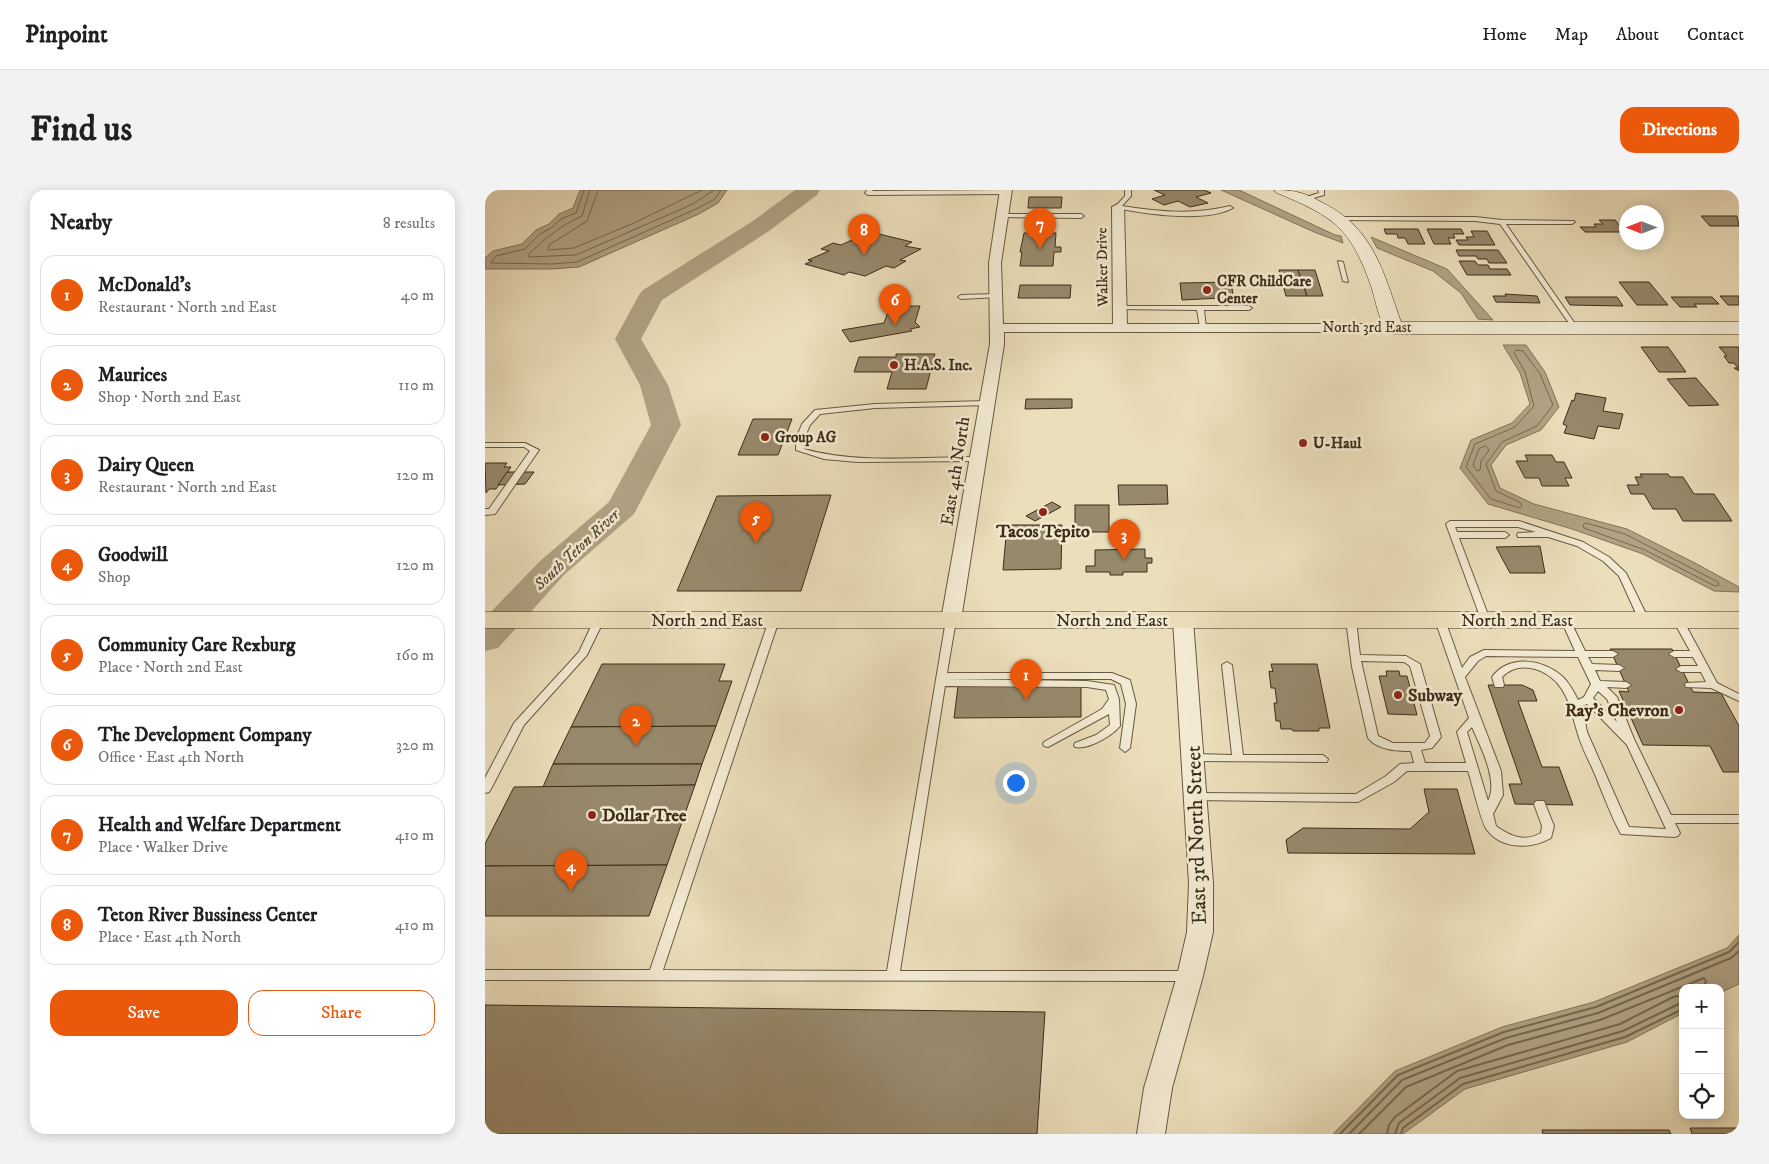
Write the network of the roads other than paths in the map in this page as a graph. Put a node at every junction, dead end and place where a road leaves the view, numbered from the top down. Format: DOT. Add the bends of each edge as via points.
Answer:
graph roads {
  1 [pos="870,190"];
  2 [pos="1128,190"];
  3 [pos="1282,190"];
  4 [pos="1321,190"];
  5 [pos="1006,191"];
  6 [pos="1303,199"];
  7 [pos="1118,207"];
  8 [pos="1230,208"];
  9 [pos="1002,216"];
  10 [pos="1081,216"];
  11 [pos="1339,219"];
  12 [pos="1502,222"];
  13 [pos="1572,222"];
  14 [pos="1340,262"];
  15 [pos="1345,281"];
  16 [pos="996,296"];
  17 [pos="961,297"];
  18 [pos="1119,308"];
  19 [pos="1201,308"];
  20 [pos="1249,308"];
  21 [pos="1120,327"];
  22 [pos="1203,327"];
  23 [pos="996,328"];
  24 [pos="1394,328"];
  25 [pos="1575,328"];
  26 [pos="1739,328"];
  27 [pos="986,403"];
  28 [pos="485,445"];
  29 [pos="977,459"];
  30 [pos="488,512"];
  31 [pos="1454,535"];
  32 [pos="1505,535"];
  33 [pos="1521,535"];
  34 [pos="1556,535"];
  35 [pos="485,620"];
  36 [pos="599,620"];
  37 [pos="774,620"];
  38 [pos="951,620"];
  39 [pos="1183,620"];
  40 [pos="1351,620"];
  41 [pos="1440,620"];
  42 [pos="1485,620"];
  43 [pos="1566,620"];
  44 [pos="1644,620"];
  45 [pos="1678,620"];
  46 [pos="1738,621"];
  47 [pos="1582,653"];
  48 [pos="1613,654"];
  49 [pos="1674,654"];
  50 [pos="1697,654"];
  51 [pos="1356,658"];
  52 [pos="1227,665"];
  53 [pos="1589,667"];
  54 [pos="1619,668"];
  55 [pos="1681,669"];
  56 [pos="1704,669"];
  57 [pos="1460,676"];
  58 [pos="941,679"];
  59 [pos="1597,684"];
  60 [pos="1499,685"];
  61 [pos="1626,685"];
  62 [pos="1690,686"];
  63 [pos="1713,686"];
  64 [pos="1739,698"];
  65 [pos="1114,699"];
  66 [pos="1588,699"];
  67 [pos="1576,705"];
  68 [pos="1474,718"];
  69 [pos="1632,743"];
  70 [pos="1047,744"];
  71 [pos="1079,745"];
  72 [pos="1415,747"];
  73 [pos="1125,748"];
  74 [pos="1194,758"];
  75 [pos="1238,758"];
  76 [pos="1323,758"];
  77 [pos="1473,766"];
  78 [pos="1421,767"];
  79 [pos="485,789"];
  80 [pos="1196,797"];
  81 [pos="1539,804"];
  82 [pos="1487,814"];
  83 [pos="1667,818"];
  84 [pos="1739,819"];
  85 [pos="485,975"];
  86 [pos="655,975"];
  87 [pos="893,975"];
  88 [pos="1190,976"];
  89 [pos="1151,1134"];
  1 -- 5 [label="lane" via="869,193"];
  2 -- 7 [label="lane" via="1128,196"];
  3 -- 6 [label="street"];
  4 -- 6 [label="lane" via="1320,195"];
  5 -- 9 [label="street, East 4th North"];
  6 -- 11 [label="street"];
  7 -- 8 [label="lane" via="1161,214"];
  7 -- 18 [label="street, Walker Drive"];
  9 -- 10 [label="lane"];
  9 -- 16 [label="street, East 4th North" via="995,263"];
  11 -- 12 [label="lane" via="1475,219"];
  11 -- 24 [label="street" via="1365,249"];
  12 -- 13 [label="lane"];
  12 -- 25 [label="lane"];
  14 -- 15 [label="lane"];
  16 -- 17 [label="lane"];
  16 -- 23 [label="street, East 4th North"];
  18 -- 19 [label="lane"];
  18 -- 21 [label="street, Walker Drive"];
  19 -- 20 [label="lane"];
  19 -- 22 [label="lane"];
  21 -- 22 [label="street, North 3rd East"];
  21 -- 23 [label="street, North 3rd East"];
  22 -- 24 [label="street, North 3rd East"];
  23 -- 27 [label="street, East 4th North" via="997,344"];
  24 -- 25 [label="street, North 3rd East"];
  25 -- 26 [label="street, North 3rd East"];
  27 -- 29 [label="street, East 4th North"];
  27 -- 29 [label="lane" via="875,406 818,412 806,424 800,439 800,450 823,457 858,460"];
  28 -- 30 [label="lane" via="525,444 535,450"];
  29 -- 38 [label="street, East 4th North"];
  31 -- 32 [label="lane"];
  31 -- 34 [label="lane" via="1450,524 1519,524"];
  31 -- 42 [label="lane"];
  33 -- 34 [label="lane"];
  34 -- 44 [label="lane" via="1581,544 1606,559 1623,575"];
  35 -- 36 [label="main road, North 2nd East"];
  36 -- 37 [label="main road, North 2nd East"];
  36 -- 79 [label="lane" via="583,653 519,723"];
  37 -- 38 [label="main road, North 2nd East"];
  37 -- 86 [label="lane"];
  38 -- 39 [label="main road, North 2nd East"];
  38 -- 58 [label="lane"];
  39 -- 40 [label="main road, North 2nd East"];
  39 -- 74 [label="street, East 3rd North Street"];
  40 -- 41 [label="main road, North 2nd East"];
  40 -- 51 [label="lane"];
  41 -- 42 [label="main road, North 2nd East"];
  41 -- 57 [label="lane"];
  42 -- 43 [label="main road, North 2nd East"];
  43 -- 44 [label="main road, North 2nd East"];
  43 -- 47 [label="lane"];
  44 -- 45 [label="main road, North 2nd East"];
  45 -- 46 [label="main road, North 2nd East"];
  45 -- 50 [label="lane"];
  47 -- 48 [label="lane"];
  47 -- 53 [label="lane"];
  47 -- 57 [label="lane" via="1484,653 1474,659"];
  49 -- 50 [label="lane"];
  50 -- 56 [label="lane"];
  51 -- 72 [label="lane" via="1373,738 1381,744"];
  51 -- 72 [label="lane" via="1406,659 1415,664 1436,737 1428,746"];
  52 -- 75 [label="lane"];
  53 -- 54 [label="lane"];
  53 -- 59 [label="lane"];
  55 -- 56 [label="lane"];
  56 -- 63 [label="lane"];
  57 -- 68 [label="lane"];
  58 -- 65 [label="lane" via="1087,684 1110,687"];
  58 -- 73 [label="lane" via="1112,676 1126,682 1131,704"];
  58 -- 87 [label="lane"];
  59 -- 61 [label="lane"];
  59 -- 66 [label="lane"];
  59 -- 69 [label="lane" via="1612,697"];
  60 -- 67 [label="lane" via="1497,677 1510,665 1537,666 1559,679"];
  62 -- 63 [label="lane"];
  63 -- 64 [label="lane"];
  65 -- 70 [label="lane" via="1106,711"];
  65 -- 71 [label="lane" via="1115,726 1100,737"];
  66 -- 67 [label="lane"];
  66 -- 69 [label="lane"];
  67 -- 83 [label="lane" via="1582,732 1625,831 1674,833"];
  68 -- 77 [label="lane" via="1462,732"];
  68 -- 82 [label="lane" via="1495,771 1497,795"];
  69 -- 83 [label="lane"];
  72 -- 78 [label="lane"];
  74 -- 75 [label="lane"];
  74 -- 80 [label="street, East 3rd North Street"];
  75 -- 76 [label="lane"];
  77 -- 78 [label="lane"];
  77 -- 82 [label="lane"];
  78 -- 80 [label="lane" via="1404,767 1358,798"];
  80 -- 88 [label="street, East 3rd North Street" via="1200,932"];
  81 -- 82 [label="lane" via="1548,826 1547,835 1537,841 1518,843 1503,838 1491,828"];
  83 -- 84 [label="lane"];
  85 -- 86 [label="lane"];
  86 -- 87 [label="lane"];
  87 -- 88 [label="lane"];
  88 -- 89 [label="street, East 3rd North Street" via="1158,1088"];
}
